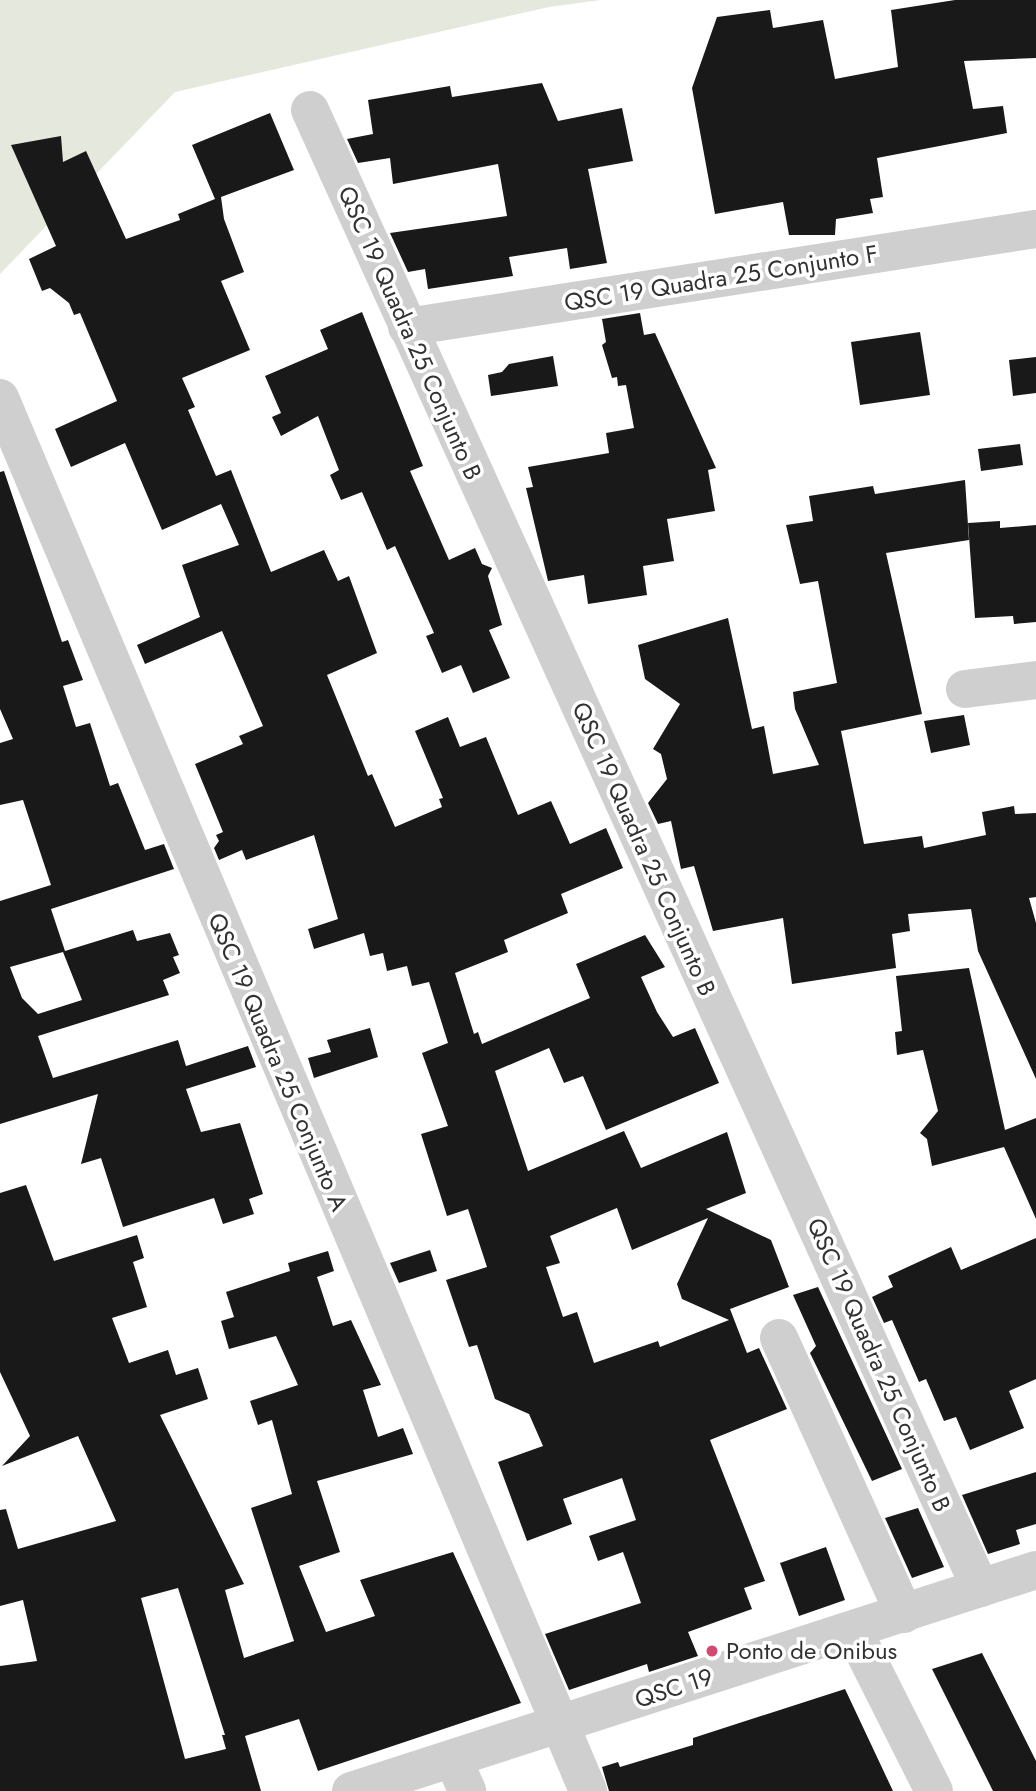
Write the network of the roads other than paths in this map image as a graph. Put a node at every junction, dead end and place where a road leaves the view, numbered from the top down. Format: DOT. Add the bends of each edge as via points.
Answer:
graph roads {
  1 [pos="310,110"];
  2 [pos="1036,229"];
  3 [pos="407,327"];
  4 [pos="0,397"];
  5 [pos="1036,680"];
  6 [pos="965,689"];
  7 [pos="779,1338"];
  8 [pos="1036,1570"];
  9 [pos="980,1588"];
  10 [pos="904,1614"];
  11 [pos="853,1630"];
  12 [pos="557,1726"];
  13 [pos="460,1775"];
  14 [pos="351,1791"];
  15 [pos="588,1791"];
  16 [pos="934,1791"];
  1 -- 3 [label="street, QSC 19 Quadra 25 Conjunto B"];
  2 -- 3 [label="street, QSC 19 Quadra 25 Conjunto F"];
  3 -- 9 [label="street, QSC 19 Quadra 25 Conjunto B"];
  4 -- 12 [label="street, QSC 19 Quadra 25 Conjunto A"];
  5 -- 6 [label="street"];
  7 -- 10 [label="street"];
  8 -- 9 [label="street, QSC 19"];
  9 -- 10 [label="street, QSC 19"];
  10 -- 11 [label="street, QSC 19"];
  11 -- 12 [label="street, QSC 19"];
  11 -- 16 [label="street"];
  12 -- 13 [label="street, QSC 19"];
  12 -- 15 [label="street, QSC 19 Quadra 25 Conjunto A"];
  13 -- 14 [label="street, QSC 19"];
}
